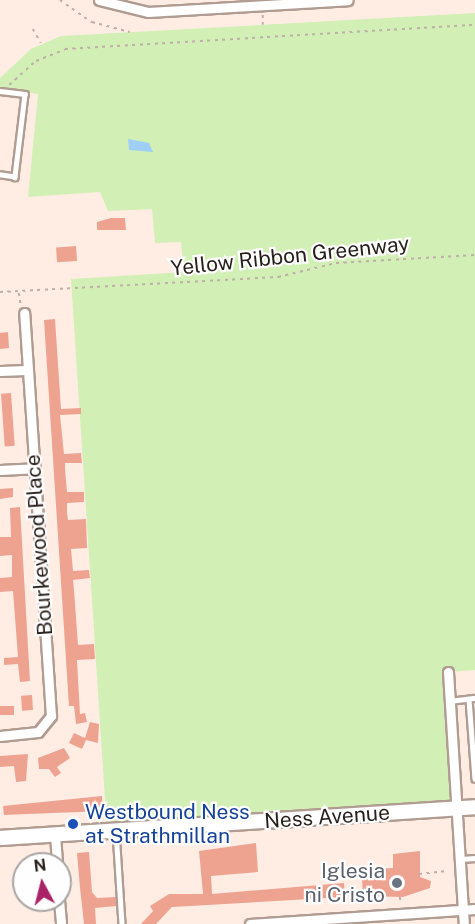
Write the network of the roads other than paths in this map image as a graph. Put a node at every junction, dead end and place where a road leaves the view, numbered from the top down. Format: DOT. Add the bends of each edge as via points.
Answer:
graph roads {
  1 [pos="99,0"];
  2 [pos="348,0"];
  3 [pos="3,90"];
  4 [pos="0,175"];
  5 [pos="24,313"];
  6 [pos="27,369"];
  7 [pos="0,371"];
  8 [pos="34,468"];
  9 [pos="0,470"];
  10 [pos="448,672"];
  11 [pos="472,698"];
  12 [pos="449,701"];
  13 [pos="0,736"];
  14 [pos="475,779"];
  15 [pos="475,807"];
  16 [pos="457,808"];
  17 [pos="116,830"];
  18 [pos="55,834"];
  19 [pos="0,837"];
  20 [pos="56,852"];
  21 [pos="475,858"];
  22 [pos="461,859"];
  23 [pos="464,909"];
  24 [pos="475,909"];
  25 [pos="122,924"];
  26 [pos="250,924"];
  27 [pos="464,924"];
  1 -- 2 [label="street" via="148,12"];
  3 -- 4 [label="lane" via="25,94 15,177"];
  5 -- 6 [label="street, Bourkewood Place"];
  6 -- 7 [label="street"];
  6 -- 8 [label="street, Bourkewood Place"];
  8 -- 9 [label="street"];
  8 -- 13 [label="street, Bourkewood Place" via="51,716 38,732"];
  10 -- 12 [label="street"];
  11 -- 12 [label="lane"];
  11 -- 14 [label="lane"];
  12 -- 16 [label="street"];
  15 -- 16 [label="main road, Ness Avenue"];
  16 -- 17 [label="main road, Ness Avenue"];
  16 -- 22 [label="street"];
  17 -- 18 [label="main road, Ness Avenue"];
  17 -- 25 [label="lane"];
  18 -- 19 [label="main road, Ness Avenue"];
  18 -- 20 [label="street"];
  21 -- 22 [label="lane"];
  22 -- 23 [label="street"];
  23 -- 24 [label="street"];
  23 -- 26 [label="street"];
  23 -- 27 [label="street"];
}
